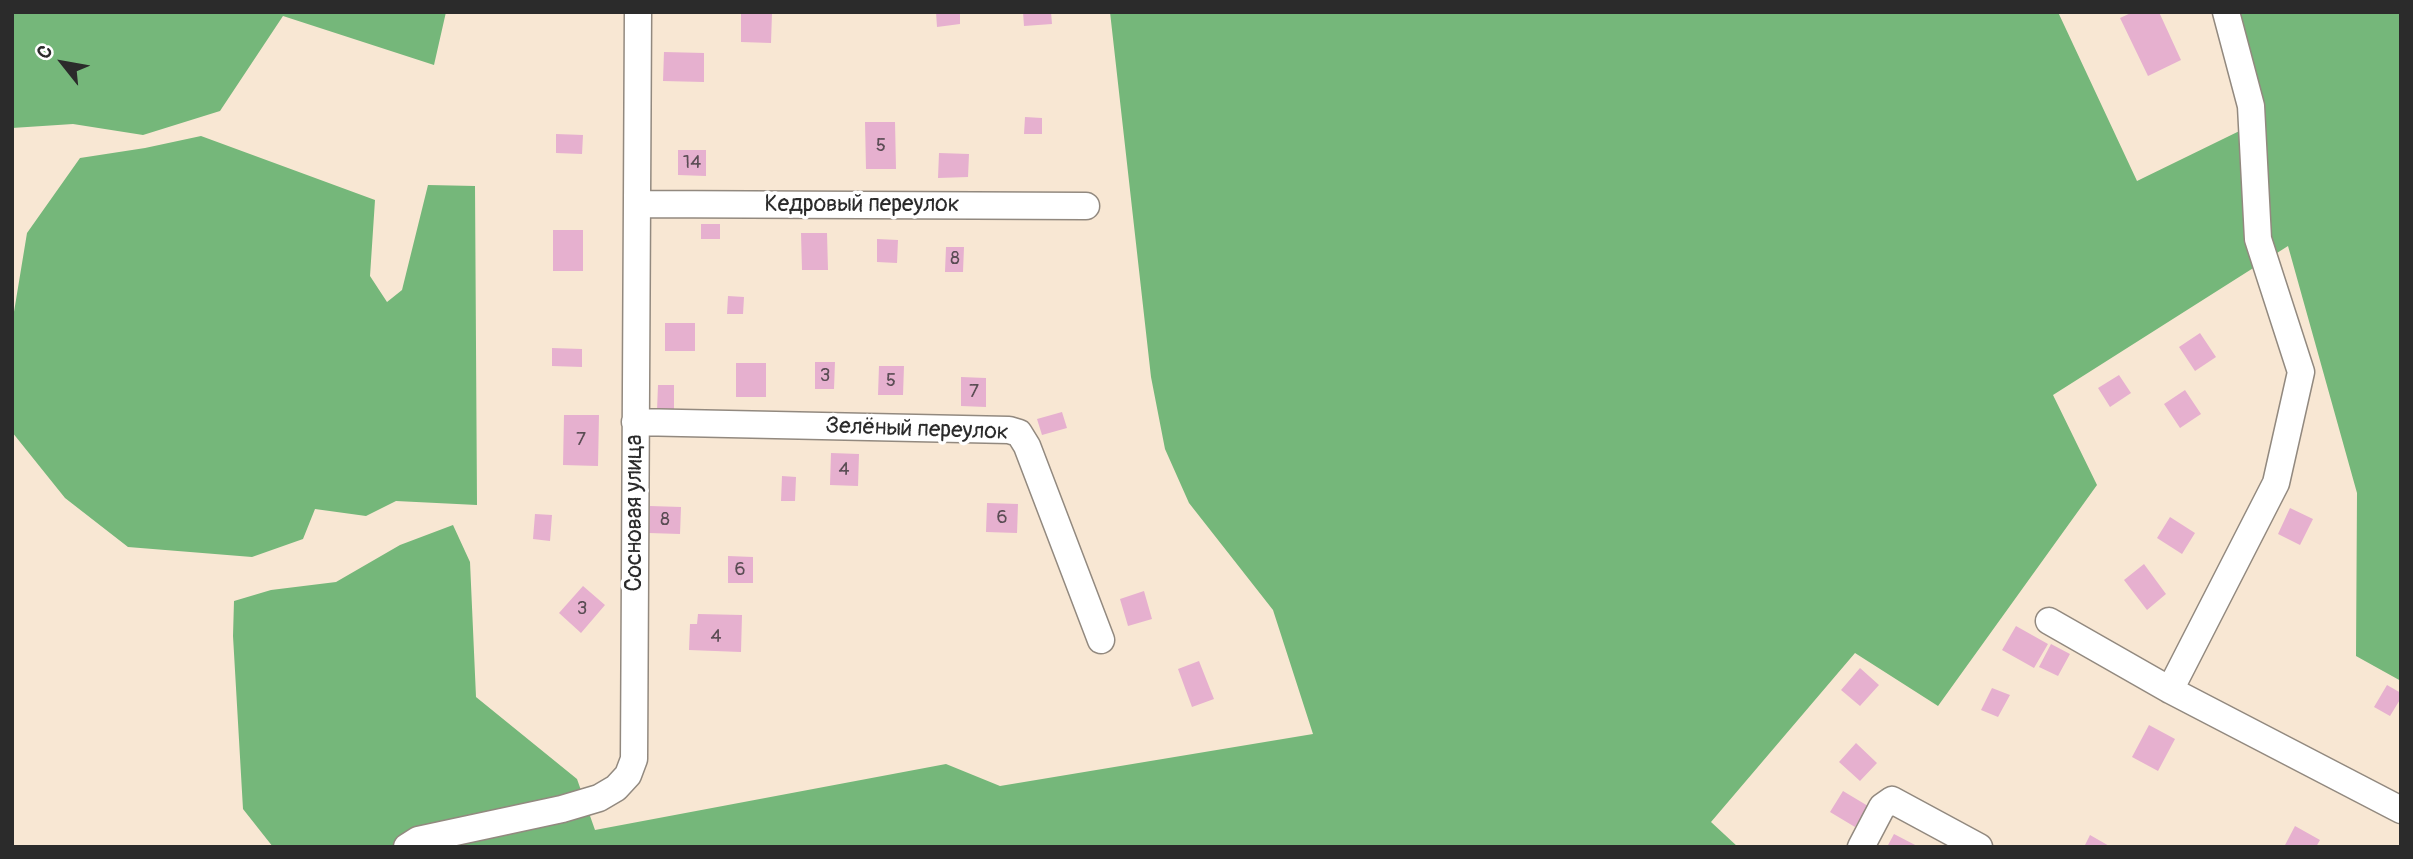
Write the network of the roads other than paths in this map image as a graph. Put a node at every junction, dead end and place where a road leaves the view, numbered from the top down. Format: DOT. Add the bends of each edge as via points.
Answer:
graph roads {
  1 [pos="638,12"];
  2 [pos="2226,12"];
  3 [pos="638,204"];
  4 [pos="1086,206"];
  5 [pos="635,422"];
  6 [pos="2049,621"];
  7 [pos="1101,640"];
  8 [pos="2170,690"];
  9 [pos="2401,810"];
  10 [pos="407,847"];
  11 [pos="1861,847"];
  12 [pos="1979,847"];
  1 -- 3 [label="street, Сосновая улица"];
  2 -- 8 [label="street" via="2250,106 2258,239 2301,372 2276,483"];
  3 -- 4 [label="street, Кедровый переулок"];
  3 -- 5 [label="street, Сосновая улица"];
  5 -- 7 [label="street, Зелёный переулок" via="1019,433"];
  5 -- 10 [label="street, Сосновая улица" via="635,741 628,775 599,798 418,840"];
  6 -- 8 [label="street"];
  8 -- 9 [label="street"];
  11 -- 12 [label="street" via="1882,807 1892,800"];
}
